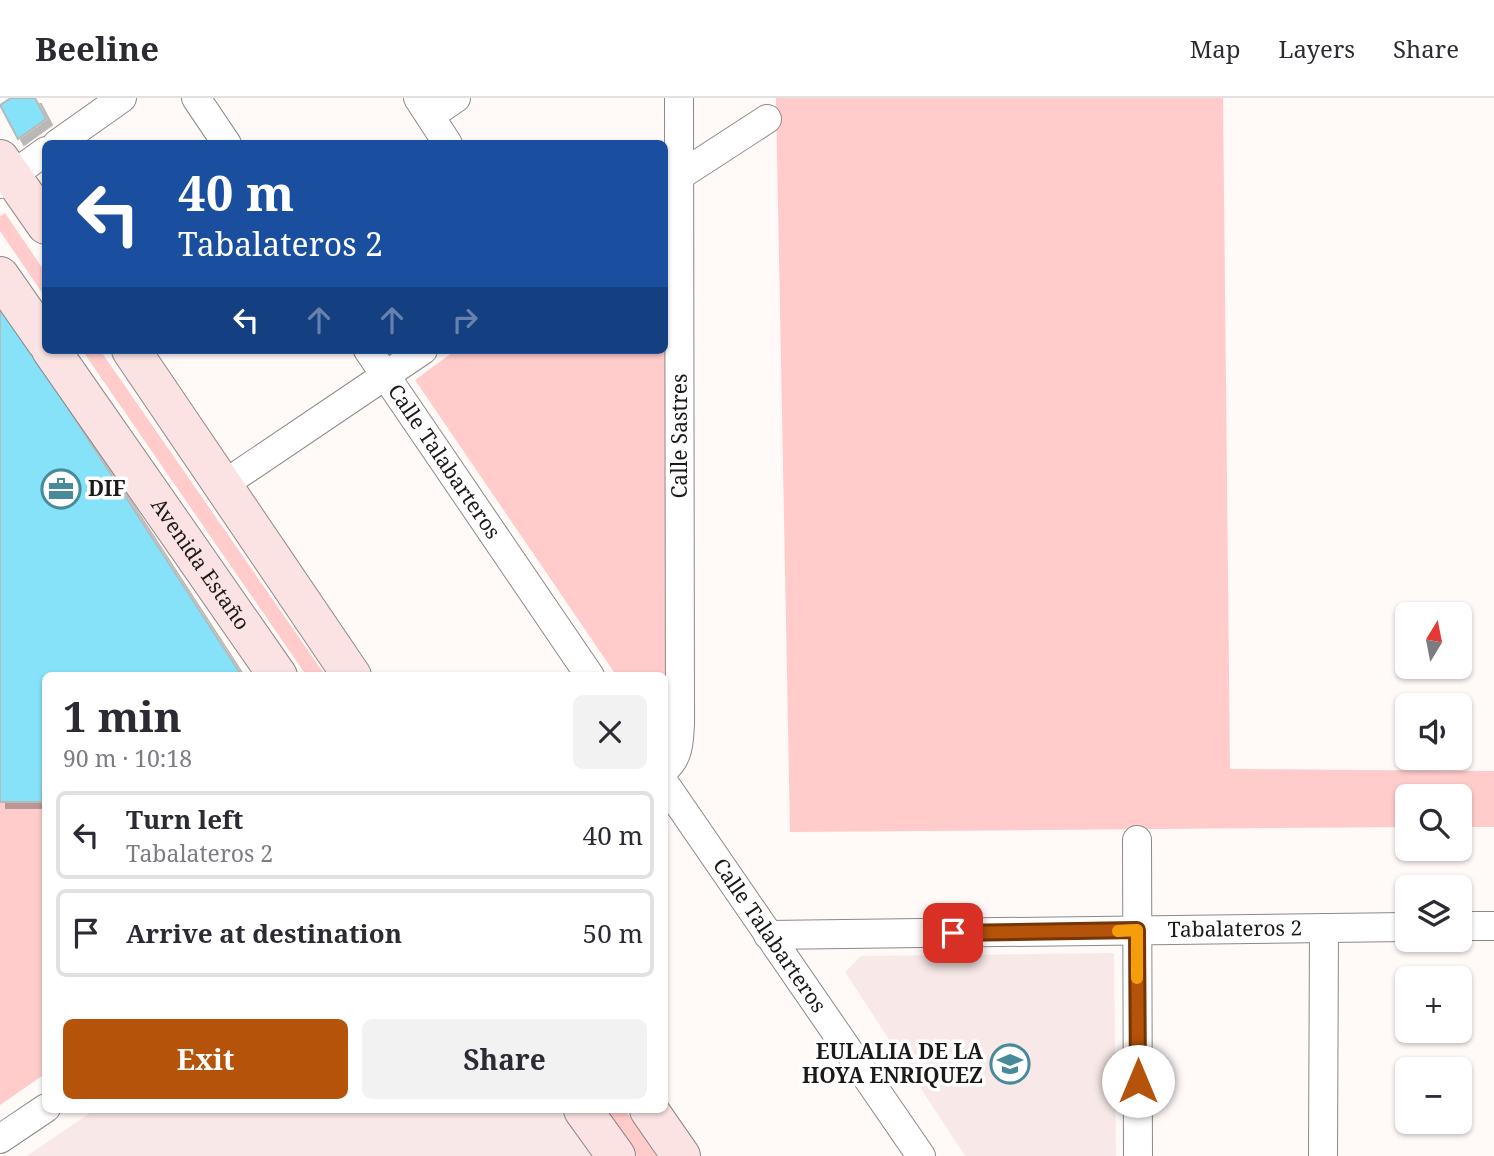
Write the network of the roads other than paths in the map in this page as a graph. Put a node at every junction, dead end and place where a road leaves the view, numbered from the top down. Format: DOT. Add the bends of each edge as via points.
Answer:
graph roads {
  1 [pos="122,98"];
  2 [pos="197,98"];
  3 [pos="456,98"];
  4 [pos="679,98"];
  5 [pos="424,107"];
  6 [pos="767,119"];
  7 [pos="63,140"];
  8 [pos="224,140"];
  9 [pos="446,140"];
  10 [pos="42,153"];
  11 [pos="4,173"];
  12 [pos="672,180"];
  13 [pos="42,220"];
  14 [pos="0,276"];
  15 [pos="42,336"];
  16 [pos="54,354"];
  17 [pos="134,354"];
  18 [pos="371,354"];
  19 [pos="417,354"];
  20 [pos="385,376"];
  21 [pos="223,485"];
  22 [pos="275,672"];
  23 [pos="349,672"];
  24 [pos="587,672"];
  25 [pos="668,766"];
  26 [pos="668,788"];
  27 [pos="1137,840"];
  28 [pos="1472,926"];
  29 [pos="1494,926"];
  30 [pos="1395,927"];
  31 [pos="1324,928"];
  32 [pos="1137,930"];
  33 [pos="768,935"];
  34 [pos="42,1111"];
  35 [pos="585,1113"];
  36 [pos="651,1113"];
  37 [pos="0,1139"];
  38 [pos="616,1156"];
  39 [pos="681,1156"];
  40 [pos="921,1156"];
  41 [pos="1138,1156"];
  42 [pos="1323,1156"];
  1 -- 7 [label="street"];
  2 -- 8 [label="street"];
  3 -- 5 [label="street"];
  4 -- 12 [label="street, Calle Sastres"];
  5 -- 9 [label="street"];
  6 -- 12 [label="street"];
  10 -- 11 [label="street"];
  11 -- 13 [label="main road"];
  12 -- 25 [label="street, Calle Sastres" via="680,724 678,748"];
  14 -- 15 [label="main road"];
  16 -- 22 [label="main road, Avenida Estaño"];
  17 -- 21 [label="main road"];
  18 -- 20 [label="street, Calle Talabarteros"];
  19 -- 20 [label="street"];
  20 -- 21 [label="street"];
  20 -- 24 [label="street, Calle Talabarteros"];
  21 -- 23 [label="main road"];
  26 -- 33 [label="street, Calle Talabarteros"];
  27 -- 32 [label="street"];
  28 -- 29 [label="street"];
  30 -- 31 [label="street, Tabalateros 2"];
  31 -- 32 [label="street, Tabalateros 2"];
  31 -- 42 [label="street"];
  32 -- 33 [label="street, Tabalateros 2"];
  32 -- 41 [label="street"];
  33 -- 40 [label="street, Calle Talabarteros"];
  34 -- 37 [label="street"];
  35 -- 38 [label="main road"];
  36 -- 39 [label="main road"];
}
